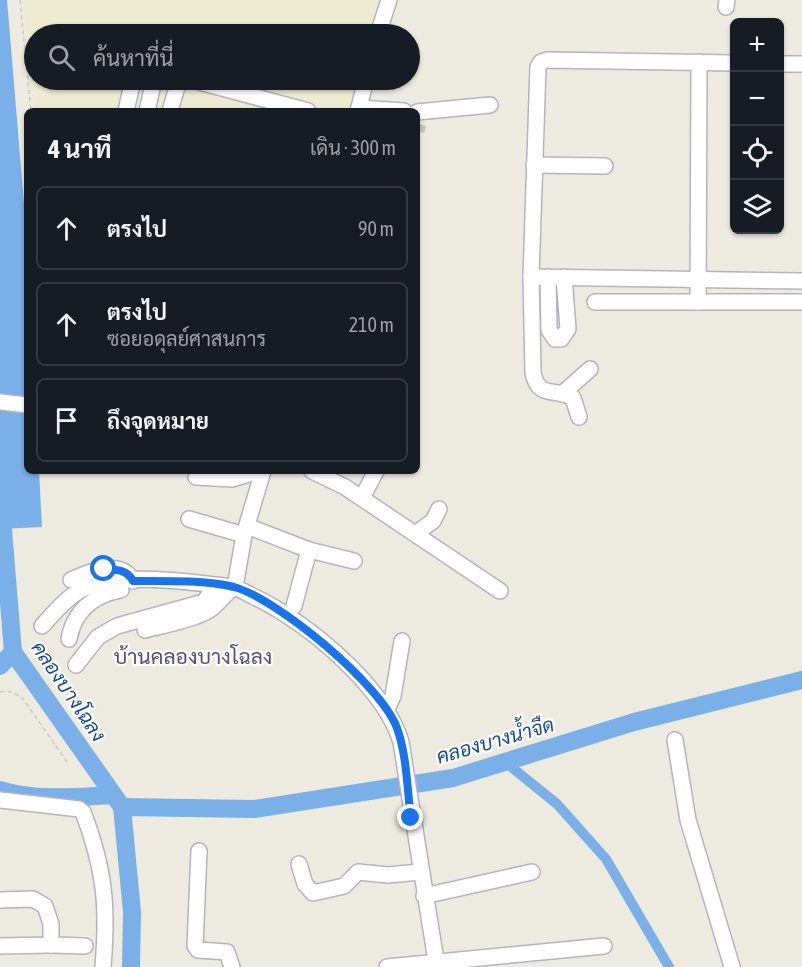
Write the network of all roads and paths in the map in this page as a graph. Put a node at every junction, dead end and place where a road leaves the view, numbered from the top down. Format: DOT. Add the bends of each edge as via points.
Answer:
graph roads {
  1 [pos="20,0"];
  2 [pos="389,0"];
  3 [pos="381,24"];
  4 [pos="24,40"];
  5 [pos="699,62"];
  6 [pos="730,63"];
  7 [pos="784,64"];
  8 [pos="802,64"];
  9 [pos="29,90"];
  10 [pos="131,90"];
  11 [pos="152,90"];
  12 [pos="177,90"];
  13 [pos="229,90"];
  14 [pos="364,90"];
  15 [pos="490,105"];
  16 [pos="31,108"];
  17 [pos="127,108"];
  18 [pos="148,108"];
  19 [pos="171,108"];
  20 [pos="297,108"];
  21 [pos="359,108"];
  22 [pos="420,116"];
  23 [pos="534,165"];
  24 [pos="605,166"];
  25 [pos="531,277"];
  26 [pos="548,277"];
  27 [pos="564,277"];
  28 [pos="698,279"];
  29 [pos="802,281"];
  30 [pos="595,302"];
  31 [pos="698,302"];
  32 [pos="802,302"];
  33 [pos="590,369"];
  34 [pos="562,394"];
  35 [pos="0,402"];
  36 [pos="24,405"];
  37 [pos="579,417"];
  38 [pos="249,474"];
  39 [pos="260,474"];
  40 [pos="320,474"];
  41 [pos="374,474"];
  42 [pos="196,477"];
  43 [pos="362,498"];
  44 [pos="439,509"];
  45 [pos="189,519"];
  46 [pos="245,530"];
  47 [pos="415,534"];
  48 [pos="309,550"];
  49 [pos="354,561"];
  50 [pos="71,580"];
  51 [pos="133,581"];
  52 [pos="223,591"];
  53 [pos="501,591"];
  54 [pos="294,606"];
  55 [pos="42,626"];
  56 [pos="145,630"];
  57 [pos="69,639"];
  58 [pos="402,641"];
  59 [pos="76,665"];
  60 [pos="0,692"];
  61 [pos="387,709"];
  62 [pos="675,740"];
  63 [pos="68,762"];
  64 [pos="0,800"];
  65 [pos="199,851"];
  66 [pos="299,864"];
  67 [pos="420,872"];
  68 [pos="532,872"];
  69 [pos="424,896"];
  70 [pos="0,900"];
  71 [pos="51,945"];
  72 [pos="0,946"];
  73 [pos="85,946"];
  74 [pos="604,946"];
  75 [pos="437,965"];
  76 [pos="103,967"];
  77 [pos="232,967"];
  78 [pos="387,967"];
  79 [pos="732,967"];
  1 -- 4 [label="path"];
  2 -- 3 [label="street"];
  5 -- 6 [label="street"];
  5 -- 23 [label="street" via="541,62 536,73"];
  5 -- 28 [label="street"];
  7 -- 8 [label="street"];
  9 -- 16 [label="path"];
  10 -- 17 [label="street"];
  11 -- 18 [label="street"];
  12 -- 19 [label="street"];
  13 -- 20 [label="street"];
  14 -- 21 [label="street"];
  15 -- 22 [label="street"];
  23 -- 24 [label="street"];
  23 -- 25 [label="street"];
  25 -- 26 [label="street"];
  25 -- 34 [label="street" via="535,382 543,391"];
  26 -- 27 [label="street"];
  26 -- 27 [label="street" via="549,330 555,339 561,339 568,329"];
  27 -- 28 [label="street"];
  28 -- 29 [label="street"];
  28 -- 31 [label="street"];
  30 -- 31 [label="street"];
  31 -- 32 [label="street"];
  33 -- 34 [label="street"];
  34 -- 37 [label="street" via="573,398"];
  35 -- 36 [label="street"];
  38 -- 42 [label="street" via="232,478"];
  39 -- 46 [label="street"];
  40 -- 43 [label="street"];
  41 -- 43 [label="street"];
  43 -- 47 [label="street"];
  44 -- 47 [label="street" via="433,521"];
  45 -- 46 [label="street"];
  46 -- 48 [label="street"];
  46 -- 52 [label="street"];
  47 -- 53 [label="street"];
  48 -- 49 [label="street"];
  48 -- 54 [label="street"];
  50 -- 51 [label="street" via="104,569 123,571"];
  51 -- 52 [label="street"];
  51 -- 55 [label="street" via="95,585 80,591"];
  52 -- 56 [label="street" via="213,608 204,613"];
  52 -- 57 [label="street" via="106,593 97,596 78,616"];
  52 -- 59 [label="street" via="204,602 117,626 98,636"];
  52 -- 61 [label="street" via="279,610 326,645"];
  58 -- 61 [label="street" via="395,689"];
  60 -- 63 [label="path" via="16,693 24,700"];
  61 -- 67 [label="street" via="401,742"];
  62 -- 79 [label="street" via="688,820"];
  64 -- 76 [label="street" via="82,812 106,896"];
  65 -- 77 [label="street" via="195,946 198,950 227,952"];
  66 -- 67 [label="street" via="305,884 313,893 344,886 358,872"];
  67 -- 69 [label="street"];
  68 -- 69 [label="street"];
  69 -- 75 [label="street"];
  70 -- 71 [label="street" via="33,899 45,906 50,918"];
  71 -- 72 [label="street"];
  71 -- 73 [label="street"];
  74 -- 75 [label="street"];
  75 -- 78 [label="street"];
}
